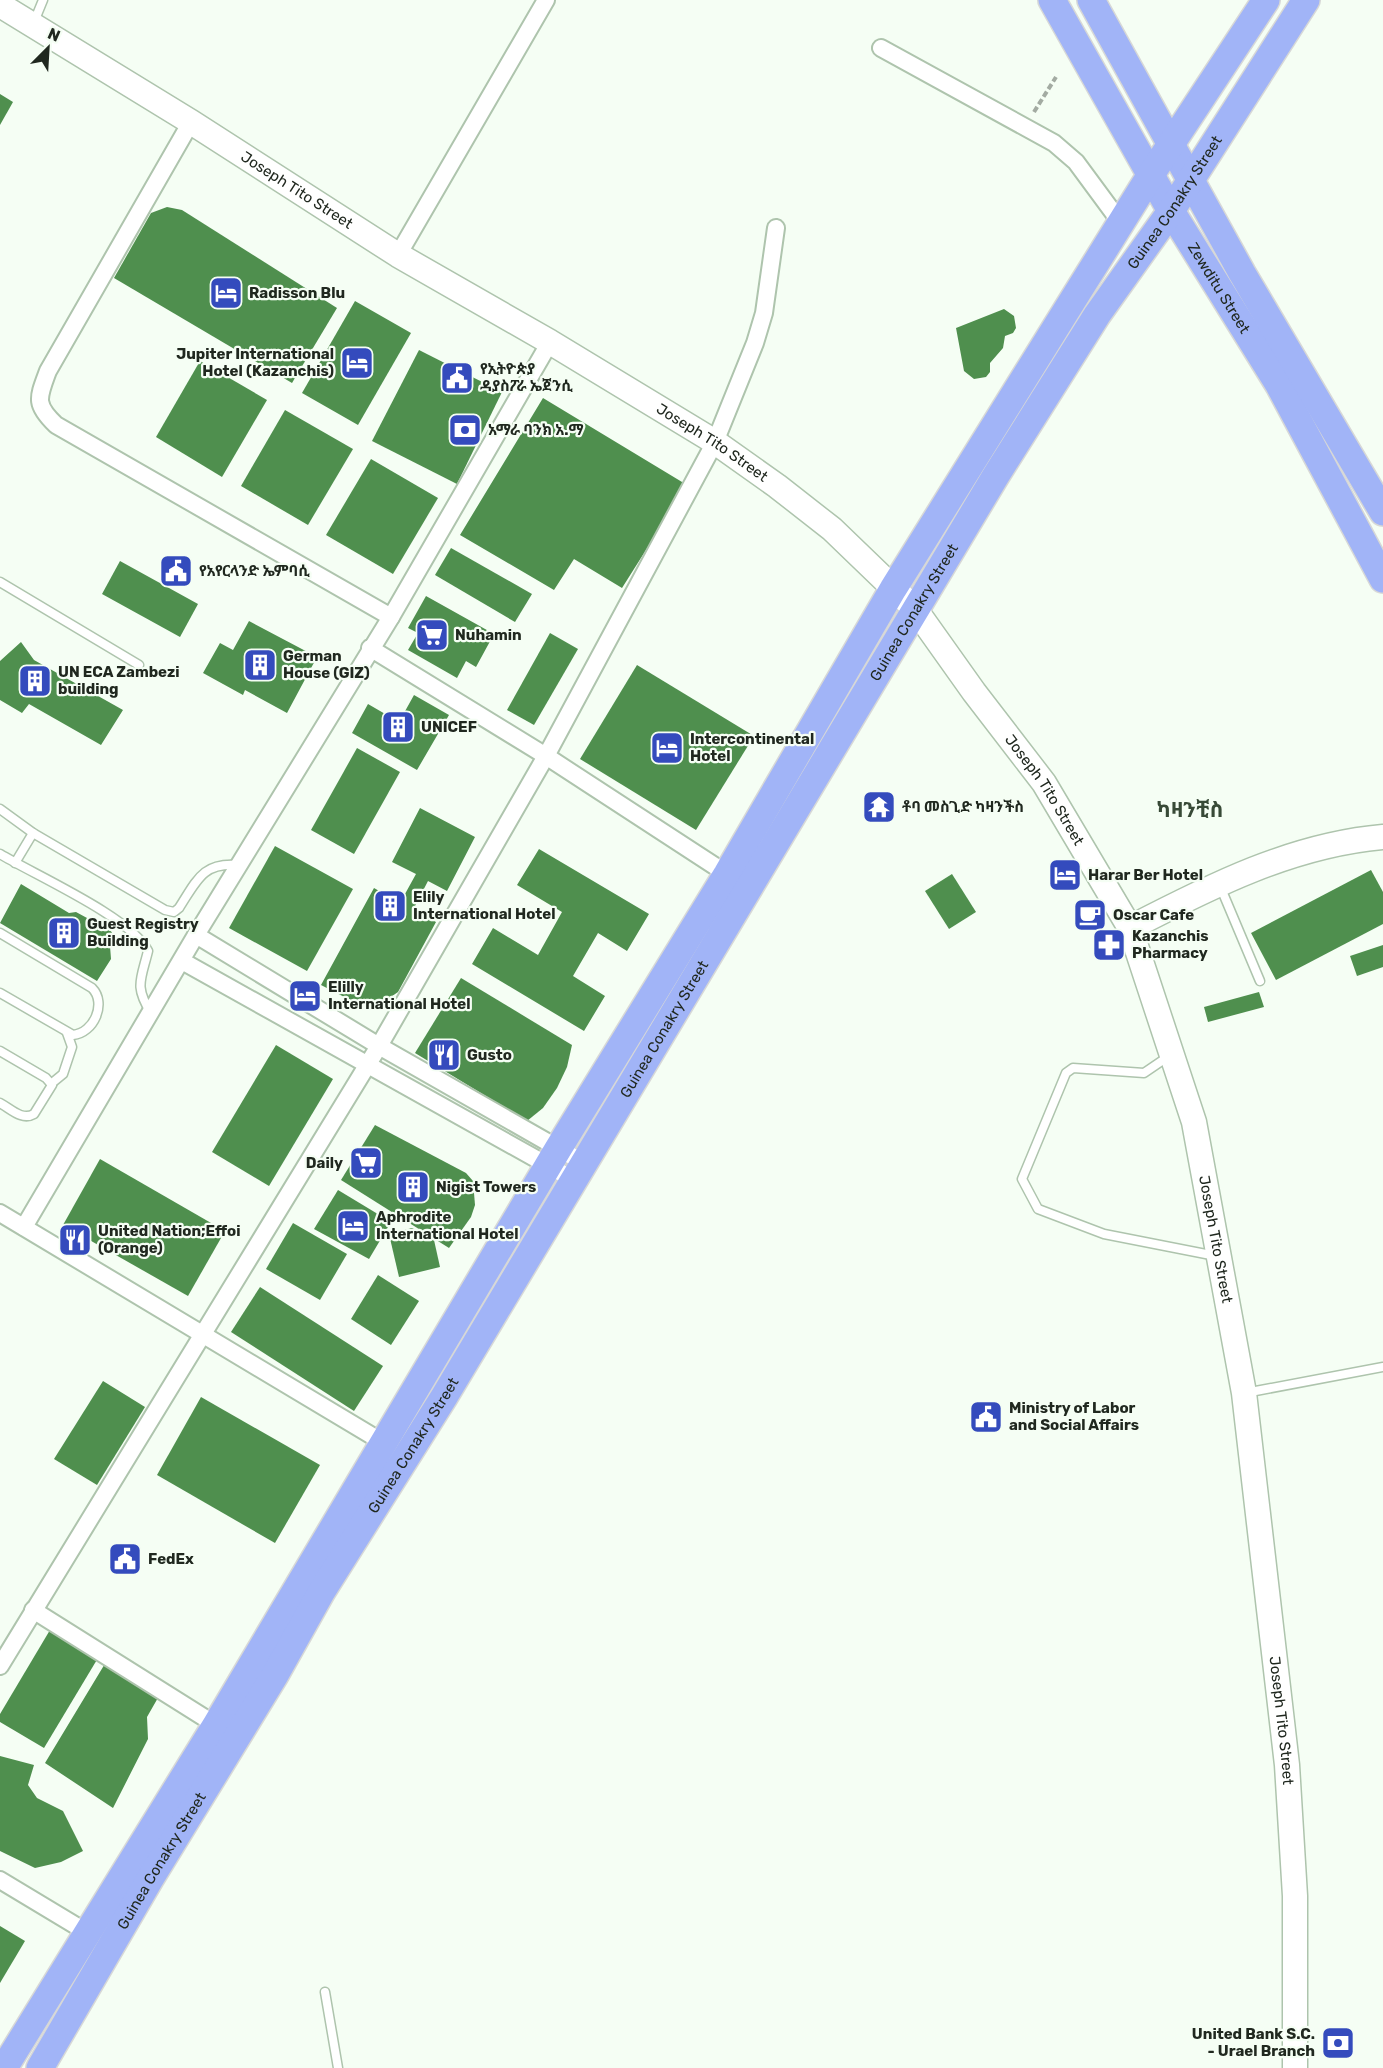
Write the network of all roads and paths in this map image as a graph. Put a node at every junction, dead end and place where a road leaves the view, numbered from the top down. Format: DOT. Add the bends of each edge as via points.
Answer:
graph roads {
  1 [pos="43,0"];
  2 [pos="546,0"];
  3 [pos="1052,0"];
  4 [pos="1091,0"];
  5 [pos="1266,0"];
  6 [pos="1306,0"];
  7 [pos="0,5"];
  8 [pos="33,24"];
  9 [pos="881,48"];
  10 [pos="1056,77"];
  11 [pos="191,122"];
  12 [pos="1026,126"];
  13 [pos="1172,143"];
  14 [pos="1150,176"];
  15 [pos="1191,181"];
  16 [pos="1171,211"];
  17 [pos="1121,223"];
  18 [pos="776,228"];
  19 [pos="398,255"];
  20 [pos="550,342"];
  21 [pos="714,442"];
  22 [pos="1383,512"];
  23 [pos="1383,579"];
  24 [pos="0,582"];
  25 [pos="893,589"];
  26 [pos="915,609"];
  27 [pos="391,617"];
  28 [pos="370,648"];
  29 [pos="140,665"];
  30 [pos="546,756"];
  31 [pos="0,809"];
  32 [pos="33,834"];
  33 [pos="1383,837"];
  34 [pos="0,854"];
  35 [pos="15,863"];
  36 [pos="239,866"];
  37 [pos="727,874"];
  38 [pos="1218,883"];
  39 [pos="1130,928"];
  40 [pos="0,933"];
  41 [pos="196,935"];
  42 [pos="182,961"];
  43 [pos="675,961"];
  44 [pos="699,974"];
  45 [pos="1260,981"];
  46 [pos="0,993"];
  47 [pos="151,1013"];
  48 [pos="67,1033"];
  49 [pos="379,1046"];
  50 [pos="0,1051"];
  51 [pos="1172,1054"];
  52 [pos="366,1066"];
  53 [pos="52,1083"];
  54 [pos="0,1103"];
  55 [pos="554,1156"];
  56 [pos="579,1171"];
  57 [pos="0,1213"];
  58 [pos="24,1227"];
  59 [pos="1219,1257"];
  60 [pos="202,1336"];
  61 [pos="1383,1367"];
  62 [pos="421,1382"];
  63 [pos="1244,1393"];
  64 [pos="444,1397"];
  65 [pos="384,1443"];
  66 [pos="33,1610"];
  67 [pos="0,1665"];
  68 [pos="216,1725"];
  69 [pos="139,1871"];
  70 [pos="0,1880"];
  71 [pos="88,1933"];
  72 [pos="325,1992"];
  73 [pos="4,2068"];
  74 [pos="40,2068"];
  75 [pos="338,2068"];
  76 [pos="1295,2068"];
  1 -- 8 [label="lane"];
  2 -- 19 [label="street"];
  3 -- 14 [label="main road, Zewditu Street"];
  4 -- 13 [label="main road, Zewditu Street"];
  5 -- 13 [label="main road, Guinea Conakry Street"];
  6 -- 15 [label="main road, Guinea Conakry Street"];
  7 -- 8 [label="main road, Joseph Tito Street"];
  8 -- 11 [label="main road, Joseph Tito Street"];
  9 -- 12 [label="street"];
  10 -- 12 [label="path"];
  11 -- 19 [label="main road, Joseph Tito Street"];
  11 -- 27 [label="street" via="48,371 38,396 42,411 56,425"];
  12 -- 17 [label="street" via="1076,162"];
  13 -- 14 [label="main road, Guinea Conakry Street"];
  13 -- 15 [label="main road, Zewditu Street"];
  14 -- 16 [label="main road, Zewditu Street"];
  14 -- 17 [label="main road, Guinea Conakry Street"];
  15 -- 16 [label="main road, Guinea Conakry Street"];
  15 -- 22 [label="main road, Zewditu Street"];
  16 -- 23 [label="main road, Zewditu Street" via="1279,385"];
  16 -- 26 [label="main road, Guinea Conakry Street" via="1097,315"];
  17 -- 25 [label="main road, Guinea Conakry Street"];
  18 -- 21 [label="street" via="764,313"];
  19 -- 20 [label="main road, Joseph Tito Street"];
  20 -- 21 [label="main road, Joseph Tito Street"];
  20 -- 27 [label="street"];
  21 -- 25 [label="main road, Joseph Tito Street" via="832,529"];
  21 -- 30 [label="street"];
  24 -- 29 [label="lane"];
  25 -- 26 [label="main road, Joseph Tito Street"];
  25 -- 37 [label="main road, Guinea Conakry Street"];
  26 -- 39 [label="main road, Joseph Tito Street" via="1044,783"];
  26 -- 44 [label="main road, Guinea Conakry Street"];
  27 -- 28 [label="street"];
  28 -- 30 [label="street"];
  28 -- 36 [label="street"];
  30 -- 37 [label="street"];
  30 -- 49 [label="street"];
  31 -- 32 [label="lane"];
  32 -- 35 [label="lane"];
  32 -- 36 [label="lane" via="174,912 210,867"];
  33 -- 38 [label="main road" via="1305,850"];
  34 -- 35 [label="lane"];
  35 -- 47 [label="lane" via="99,909 143,941 148,951 139,988"];
  36 -- 41 [label="street"];
  37 -- 43 [label="main road, Guinea Conakry Street"];
  38 -- 39 [label="main road"];
  38 -- 45 [label="lane"];
  39 -- 51 [label="main road, Joseph Tito Street"];
  40 -- 48 [label="lane" via="97,993 94,1021 80,1034"];
  41 -- 42 [label="street"];
  41 -- 49 [label="street"];
  42 -- 47 [label="street"];
  42 -- 52 [label="street"];
  43 -- 44 [label="main road"];
  43 -- 55 [label="main road, Guinea Conakry Street"];
  44 -- 56 [label="main road, Guinea Conakry Street"];
  46 -- 48 [label="lane"];
  47 -- 58 [label="street"];
  48 -- 53 [label="lane" via="72,1047 63,1074"];
  49 -- 52 [label="street"];
  49 -- 55 [label="street"];
  50 -- 53 [label="lane"];
  51 -- 59 [label="main road, Joseph Tito Street" via="1194,1122"];
  51 -- 59 [label="lane" via="1144,1073 1073,1068 1066,1073 1022,1179 1038,1209 1104,1234"];
  52 -- 55 [label="street"];
  52 -- 60 [label="street"];
  53 -- 54 [label="lane" via="30,1117"];
  55 -- 56 [label="street"];
  55 -- 62 [label="main road, Guinea Conakry Street"];
  56 -- 64 [label="main road, Guinea Conakry Street"];
  57 -- 58 [label="street"];
  58 -- 60 [label="street"];
  59 -- 63 [label="main road, Joseph Tito Street"];
  60 -- 65 [label="street"];
  60 -- 66 [label="street"];
  61 -- 63 [label="lane"];
  62 -- 64 [label="street"];
  62 -- 65 [label="main road, Guinea Conakry Street"];
  63 -- 76 [label="main road, Joseph Tito Street" via="1287,1765 1295,1896"];
  64 -- 69 [label="main road, Guinea Conakry Street" via="322,1591 275,1675"];
  65 -- 68 [label="main road, Guinea Conakry Street"];
  66 -- 67 [label="street"];
  66 -- 68 [label="street"];
  68 -- 69 [label="main road, Guinea Conakry Street"];
  69 -- 71 [label="main road, Guinea Conakry Street"];
  69 -- 74 [label="main road, Guinea Conakry Street"];
  70 -- 71 [label="street"];
  71 -- 73 [label="main road, Guinea Conakry Street"];
  72 -- 75 [label="lane"];
}
